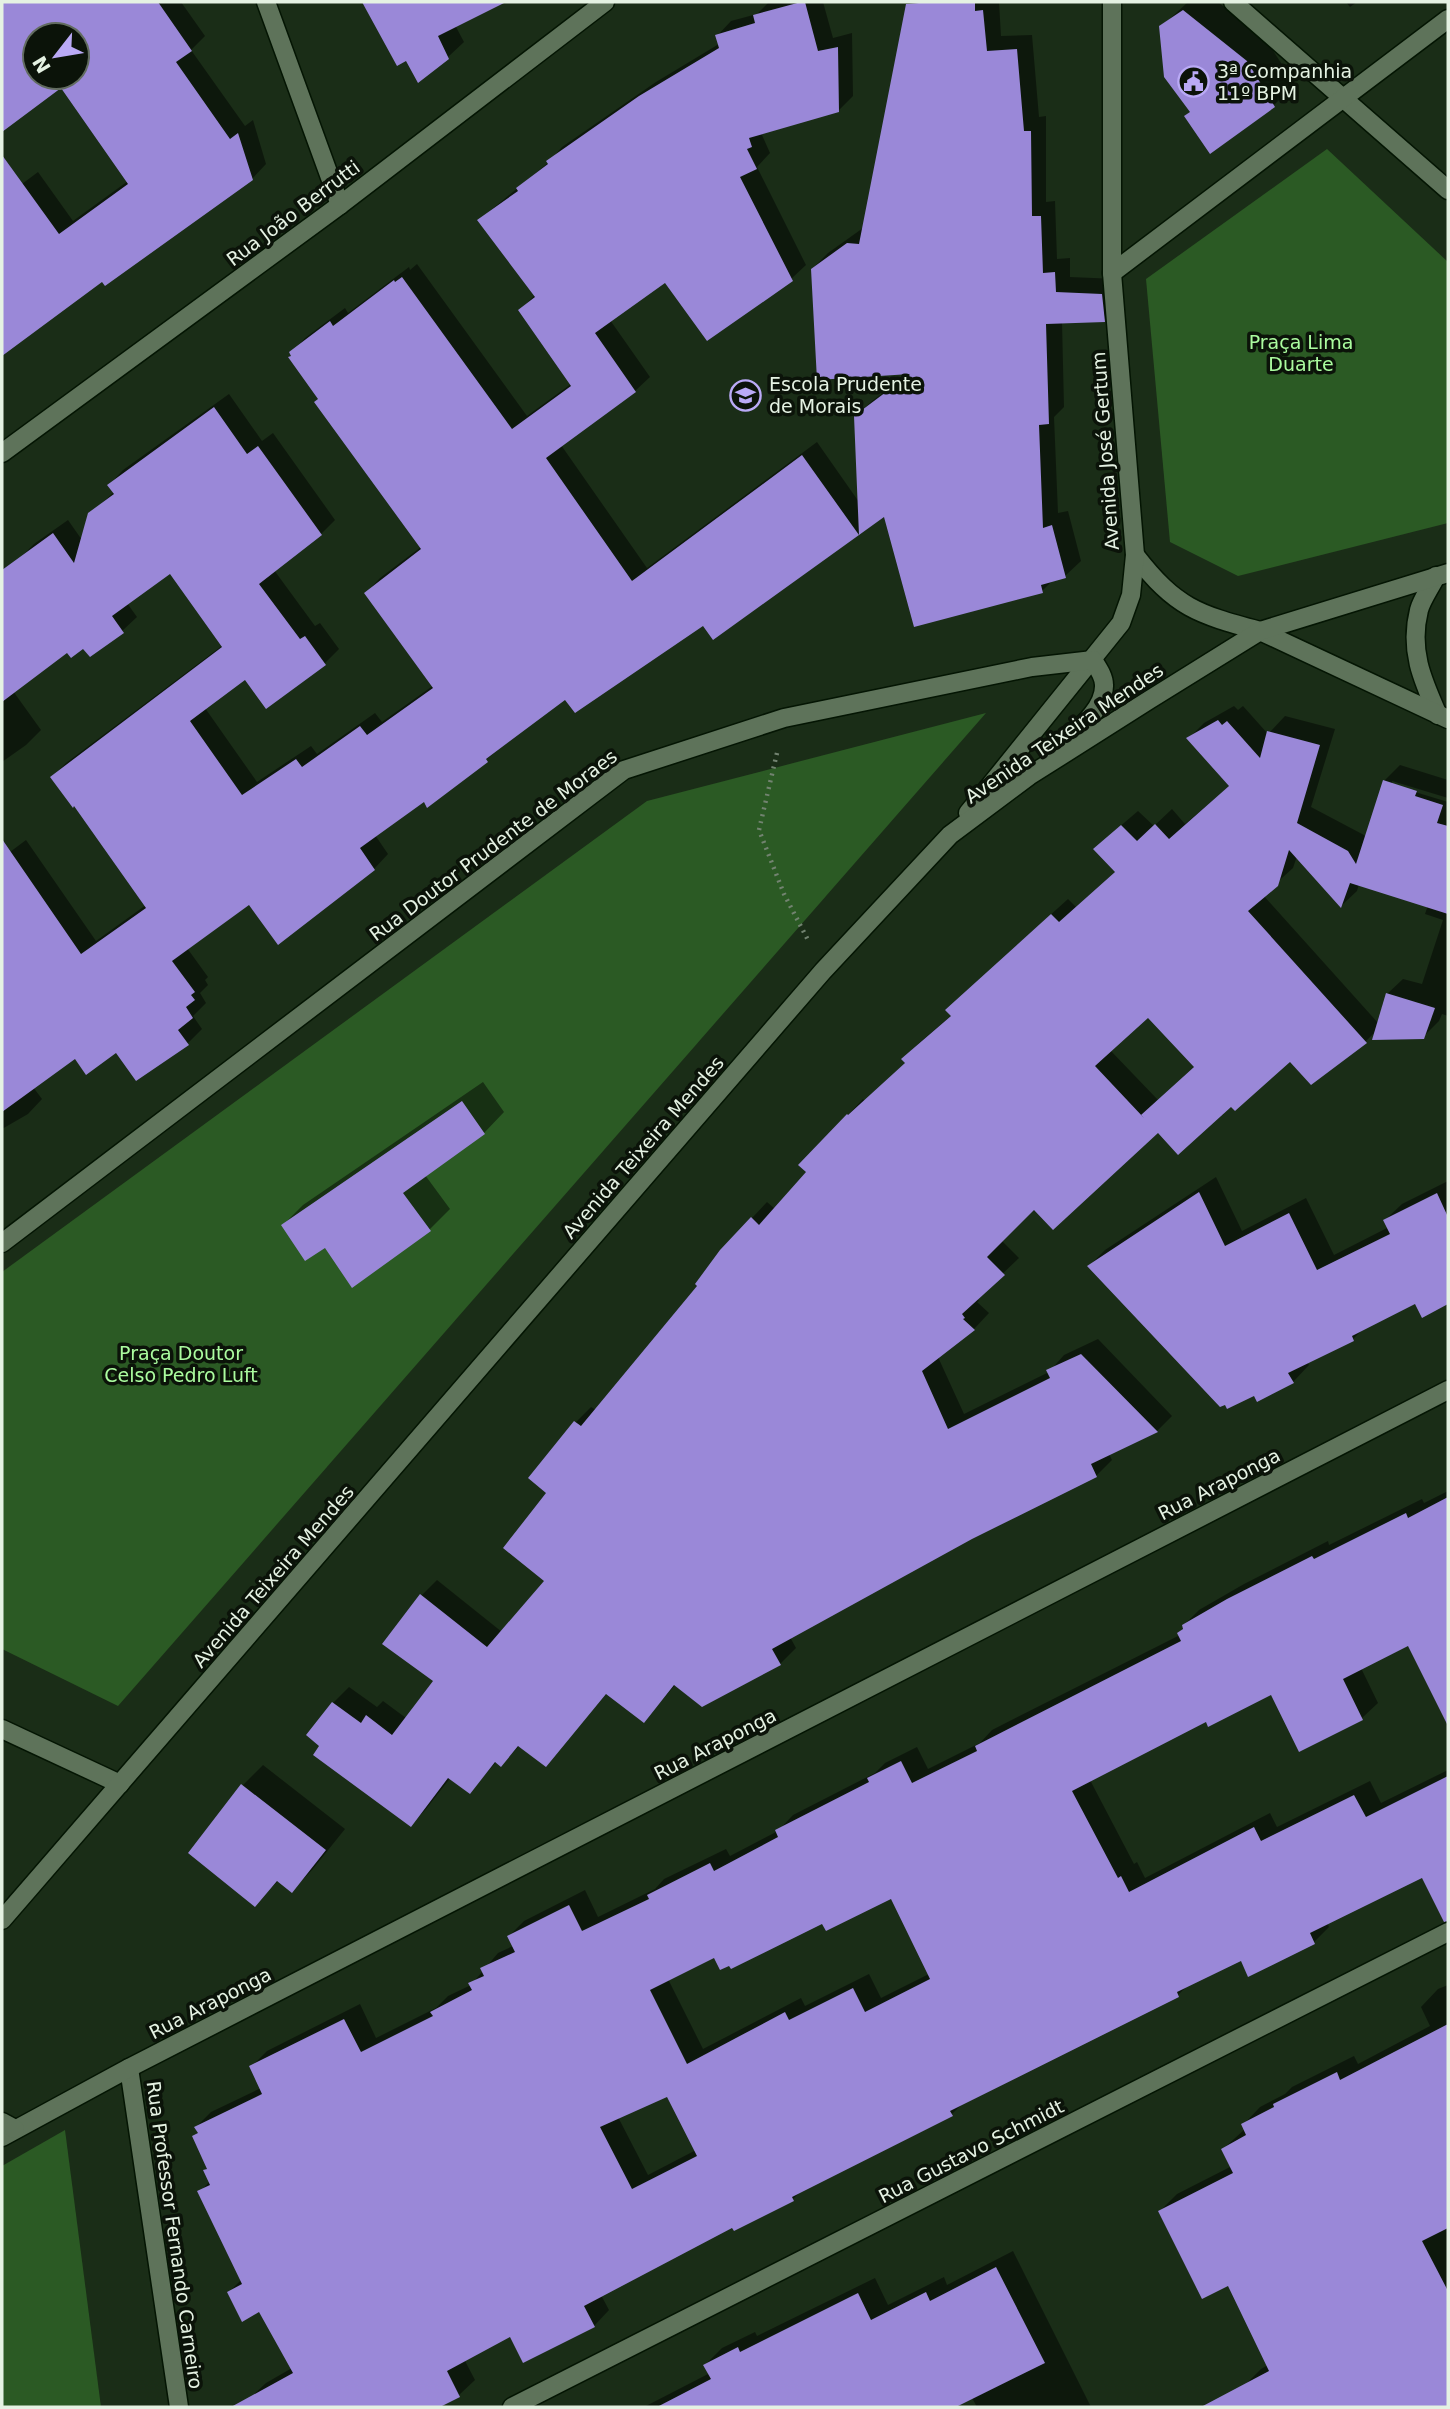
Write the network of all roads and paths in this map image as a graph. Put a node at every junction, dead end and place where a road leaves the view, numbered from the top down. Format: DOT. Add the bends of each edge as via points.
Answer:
graph roads {
  1 [pos="266,2"];
  2 [pos="606,2"];
  3 [pos="1112,2"];
  4 [pos="1233,2"];
  5 [pos="1448,19"];
  6 [pos="1343,97"];
  7 [pos="1448,190"];
  8 [pos="340,205"];
  9 [pos="1112,273"];
  10 [pos="2,453"];
  11 [pos="1135,555"];
  12 [pos="1442,574"];
  13 [pos="1259,631"];
  14 [pos="1093,660"];
  15 [pos="1443,717"];
  16 [pos="784,718"];
  17 [pos="1029,776"];
  18 [pos="950,835"];
  19 [pos="823,971"];
  20 [pos="2,1243"];
  21 [pos="1448,1390"];
  22 [pos="2,1729"];
  23 [pos="120,1784"];
  24 [pos="2,1920"];
  25 [pos="1448,1933"];
  26 [pos="130,2068"];
  27 [pos="6,2129"];
  28 [pos="179,2407"];
  29 [pos="512,2407"];
  1 -- 8 [label="street"];
  2 -- 8 [label="street, Rua João Berrutti"];
  3 -- 9 [label="street, Avenida José Gertum"];
  4 -- 6 [label="street"];
  5 -- 6 [label="street"];
  6 -- 7 [label="street"];
  6 -- 9 [label="street"];
  8 -- 10 [label="street, Rua João Berrutti"];
  9 -- 11 [label="street, Avenida José Gertum"];
  11 -- 13 [label="street" via="1157,583 1183,605 1216,620"];
  11 -- 14 [label="street, Avenida José Gertum" via="1131,595 1121,623"];
  12 -- 13 [label="street, Avenida Teixeira Mendes"];
  12 -- 15 [label="street" via="1420,608 1414,642 1422,680"];
  13 -- 15 [label="street"];
  13 -- 17 [label="street, Avenida Teixeira Mendes"];
  14 -- 16 [label="street, Rua Doutor Prudente de Moraes" via="1032,667"];
  14 -- 17 [label="street" via="1104,685 1101,700"];
  14 -- 18 [label="street, Avenida José Gertum"];
  16 -- 19 [label="path" via="760,830 784,894"];
  16 -- 20 [label="street, Rua Doutor Prudente de Moraes" via="625,770"];
  17 -- 18 [label="street, Avenida Teixeira Mendes"];
  18 -- 19 [label="street, Avenida Teixeira Mendes"];
  19 -- 23 [label="street, Avenida Teixeira Mendes"];
  21 -- 26 [label="street, Rua Araponga"];
  22 -- 23 [label="street"];
  23 -- 24 [label="street, Avenida Teixeira Mendes"];
  25 -- 29 [label="street, Rua Gustavo Schmidt"];
  26 -- 27 [label="street, Rua Araponga"];
  26 -- 28 [label="street, Rua Professor Fernando Carneiro"];
}
